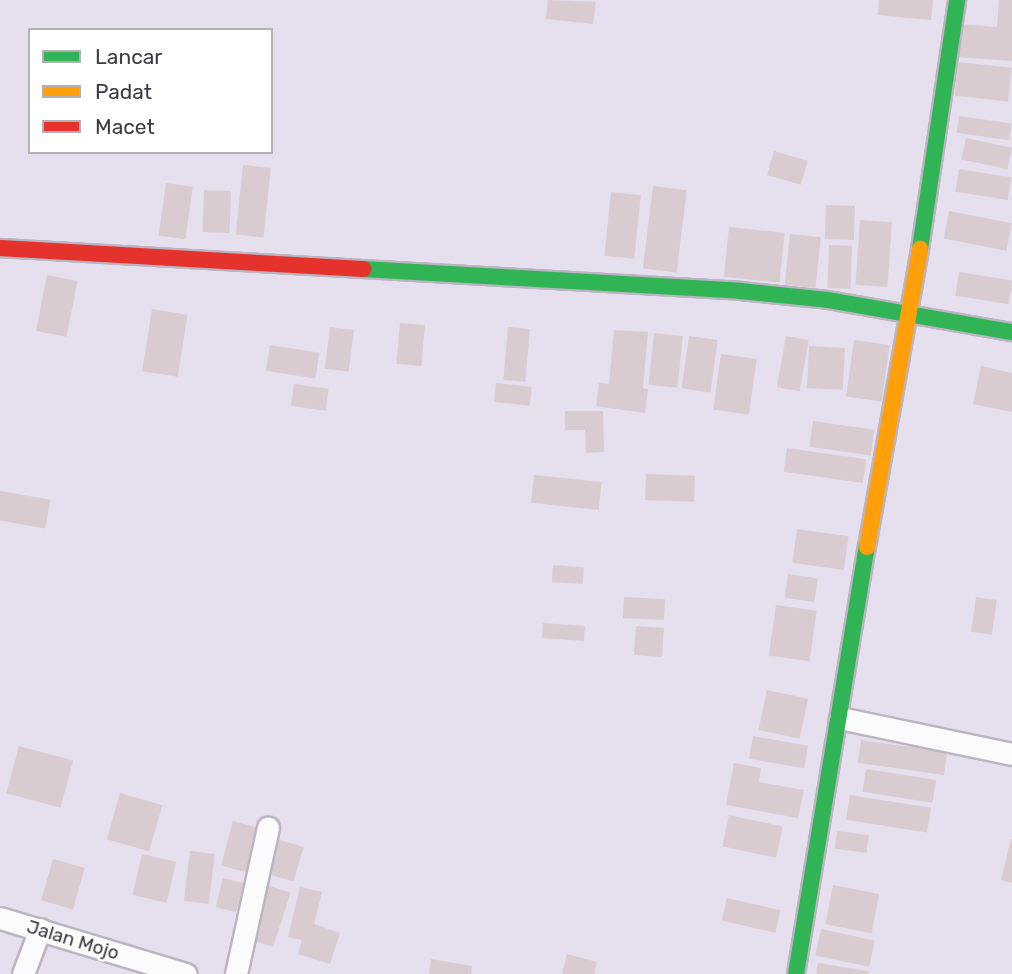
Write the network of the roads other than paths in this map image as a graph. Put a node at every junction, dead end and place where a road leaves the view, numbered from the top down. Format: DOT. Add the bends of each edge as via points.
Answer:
graph roads {
  1 [pos="957,0"];
  2 [pos="0,248"];
  3 [pos="911,313"];
  4 [pos="1012,332"];
  5 [pos="841,718"];
  6 [pos="1012,754"];
  7 [pos="268,827"];
  8 [pos="0,918"];
  9 [pos="40,929"];
  10 [pos="23,974"];
  11 [pos="186,974"];
  12 [pos="236,974"];
  13 [pos="796,974"];
  1 -- 3 [label="street"];
  2 -- 3 [label="street" via="740,291"];
  3 -- 4 [label="street"];
  3 -- 5 [label="street"];
  5 -- 6 [label="street"];
  5 -- 13 [label="street"];
  7 -- 12 [label="street"];
  8 -- 9 [label="street, Jalan Mojo"];
  9 -- 10 [label="street"];
  9 -- 11 [label="street, Jalan Mojo"];
}
